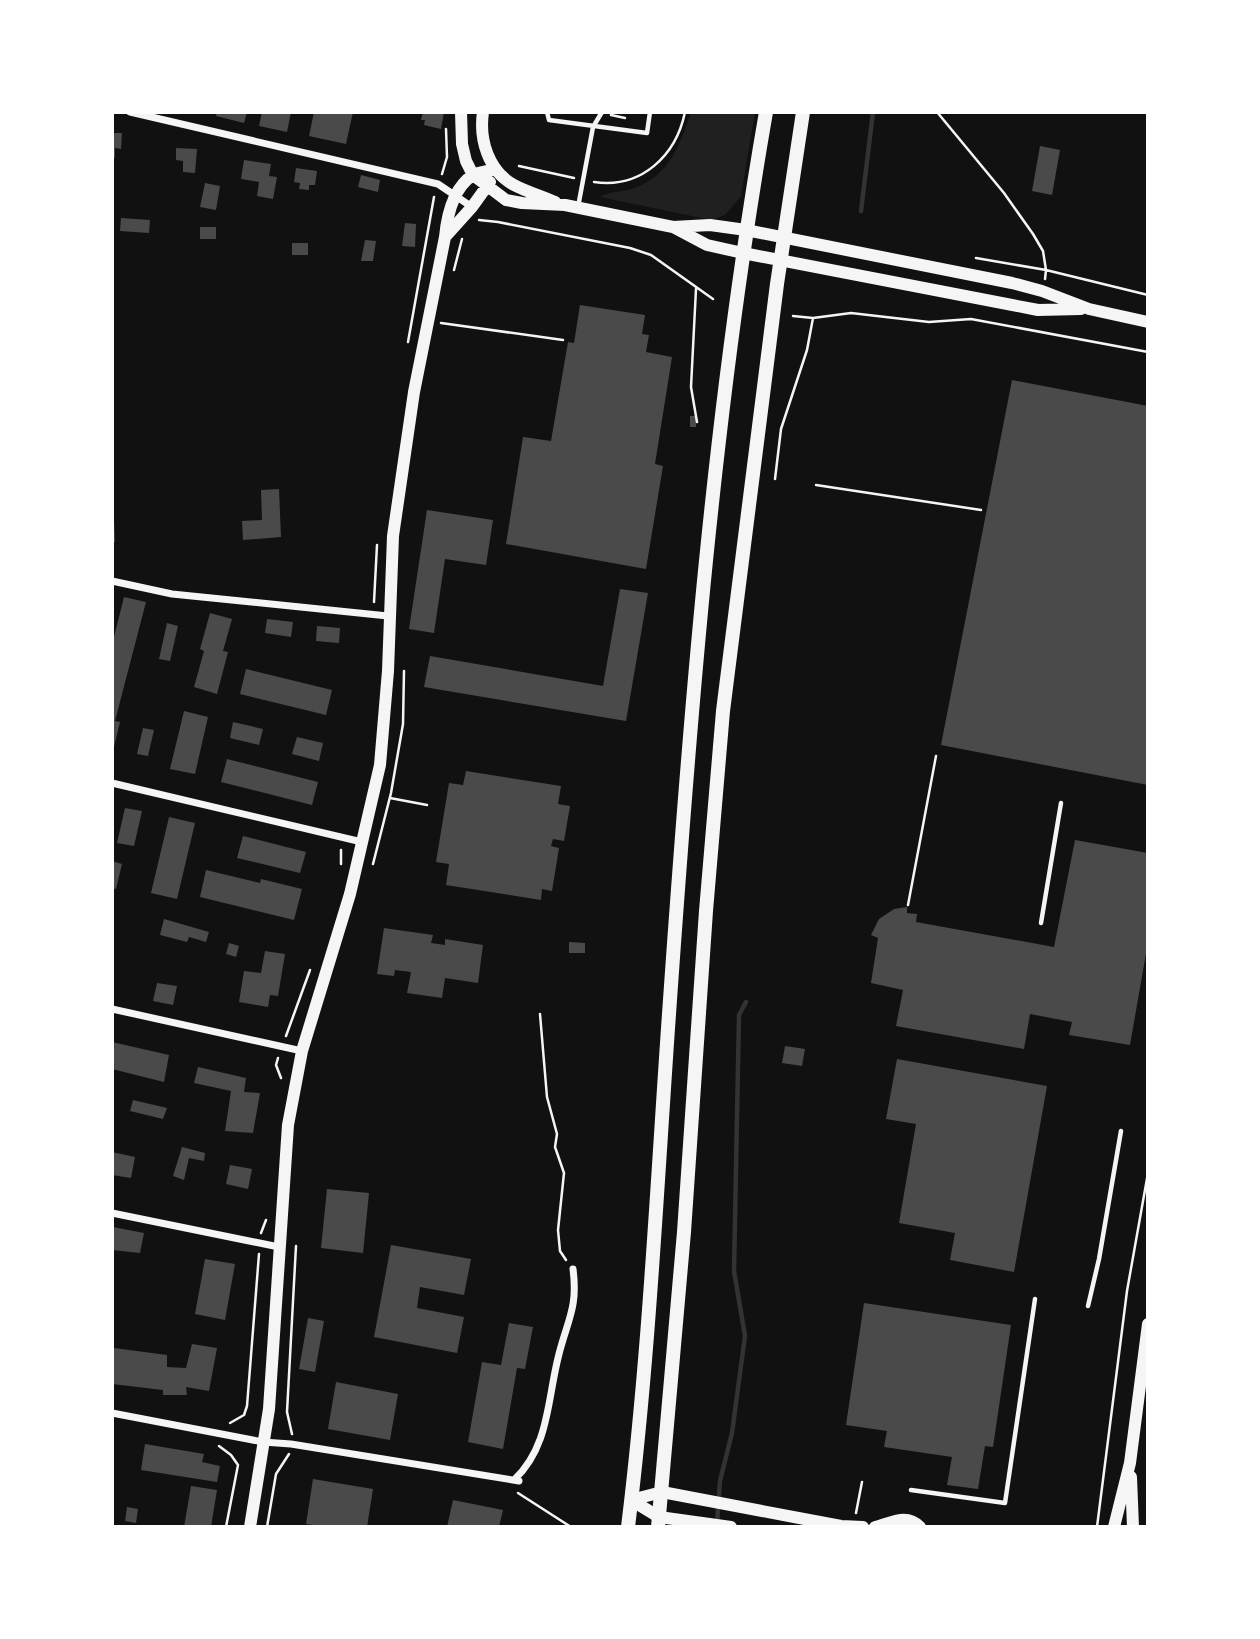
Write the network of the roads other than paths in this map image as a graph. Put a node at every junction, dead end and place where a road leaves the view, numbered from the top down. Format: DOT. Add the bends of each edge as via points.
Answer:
graph roads {
  1 [pos="130,112"];
  2 [pos="461,112"];
  3 [pos="483,112"];
  4 [pos="547,112"];
  5 [pos="603,112"];
  6 [pos="650,112"];
  7 [pos="766,112"];
  8 [pos="803,112"];
  9 [pos="593,127"];
  10 [pos="496,169"];
  11 [pos="474,175"];
  12 [pos="488,187"];
  13 [pos="456,195"];
  14 [pos="472,207"];
  15 [pos="571,207"];
  16 [pos="673,227"];
  17 [pos="747,230"];
  18 [pos="445,237"];
  19 [pos="785,237"];
  20 [pos="743,253"];
  21 [pos="781,260"];
  22 [pos="1089,309"];
  23 [pos="1148,321"];
  24 [pos="112,580"];
  25 [pos="388,616"];
  26 [pos="112,783"];
  27 [pos="1061,803"];
  28 [pos="363,842"];
  29 [pos="1041,923"];
  30 [pos="112,1009"];
  31 [pos="302,1051"];
  32 [pos="1121,1131"];
  33 [pos="112,1213"];
  34 [pos="279,1247"];
  35 [pos="573,1269"];
  36 [pos="1035,1299"];
  37 [pos="1088,1306"];
  38 [pos="1148,1324"];
  39 [pos="112,1413"];
  40 [pos="263,1442"];
  41 [pos="1130,1463"];
  42 [pos="911,1490"];
  43 [pos="662,1492"];
  44 [pos="631,1500"];
  45 [pos="659,1522"];
  46 [pos="889,1525"];
  47 [pos="250,1527"];
  48 [pos="628,1527"];
  49 [pos="731,1527"];
  50 [pos="853,1527"];
  51 [pos="863,1527"];
  52 [pos="875,1527"];
  53 [pos="920,1527"];
  54 [pos="1114,1527"];
  55 [pos="1133,1527"];
  1 -- 13 [label="street" via="438,184"];
  2 -- 11 [label="street" via="463,153"];
  3 -- 10 [label="street" via="484,145"];
  4 -- 9 [label="lane" via="549,120"];
  5 -- 9 [label="lane"];
  6 -- 9 [label="lane" via="647,133"];
  7 -- 17 [label="main road"];
  8 -- 19 [label="main road"];
  9 -- 15 [label="lane" via="584,181"];
  10 -- 11 [label="street"];
  10 -- 12 [label="street"];
  10 -- 15 [label="street" via="512,184"];
  11 -- 12 [label="street"];
  11 -- 13 [label="street"];
  12 -- 14 [label="street"];
  12 -- 15 [label="street" via="506,200"];
  13 -- 14 [label="street"];
  13 -- 18 [label="street"];
  14 -- 18 [label="street"];
  15 -- 16 [label="street"];
  16 -- 17 [label="street"];
  16 -- 20 [label="street" via="707,245"];
  17 -- 19 [label="street"];
  17 -- 20 [label="main road"];
  18 -- 25 [label="street" via="406,443"];
  19 -- 21 [label="main road"];
  19 -- 22 [label="street" via="1012,283"];
  20 -- 21 [label="street"];
  20 -- 44 [label="main road" via="719,439 690,735"];
  21 -- 22 [label="street" via="1038,310"];
  21 -- 43 [label="main road" via="717,774"];
  22 -- 23 [label="street"];
  24 -- 25 [label="street" via="172,594"];
  25 -- 28 [label="street" via="380,765"];
  26 -- 28 [label="street"];
  27 -- 29 [label="lane"];
  28 -- 31 [label="street"];
  30 -- 31 [label="street"];
  31 -- 34 [label="street" via="288,1125"];
  32 -- 37 [label="lane"];
  33 -- 34 [label="street"];
  34 -- 40 [label="street" via="270,1409"];
  35 -- 40 [label="street" via="576,1294 543,1434 516,1480"];
  36 -- 42 [label="lane" via="1005,1503"];
  38 -- 41 [label="street"];
  39 -- 40 [label="street"];
  40 -- 47 [label="street"];
  41 -- 54 [label="street"];
  41 -- 55 [label="street"];
  43 -- 44 [label="street"];
  43 -- 45 [label="main road"];
  43 -- 50 [label="street"];
  44 -- 45 [label="street"];
  44 -- 48 [label="main road"];
  45 -- 49 [label="street"];
  46 -- 52 [label="street"];
  46 -- 53 [label="street" via="908,1519"];
  50 -- 51 [label="street"];
}
